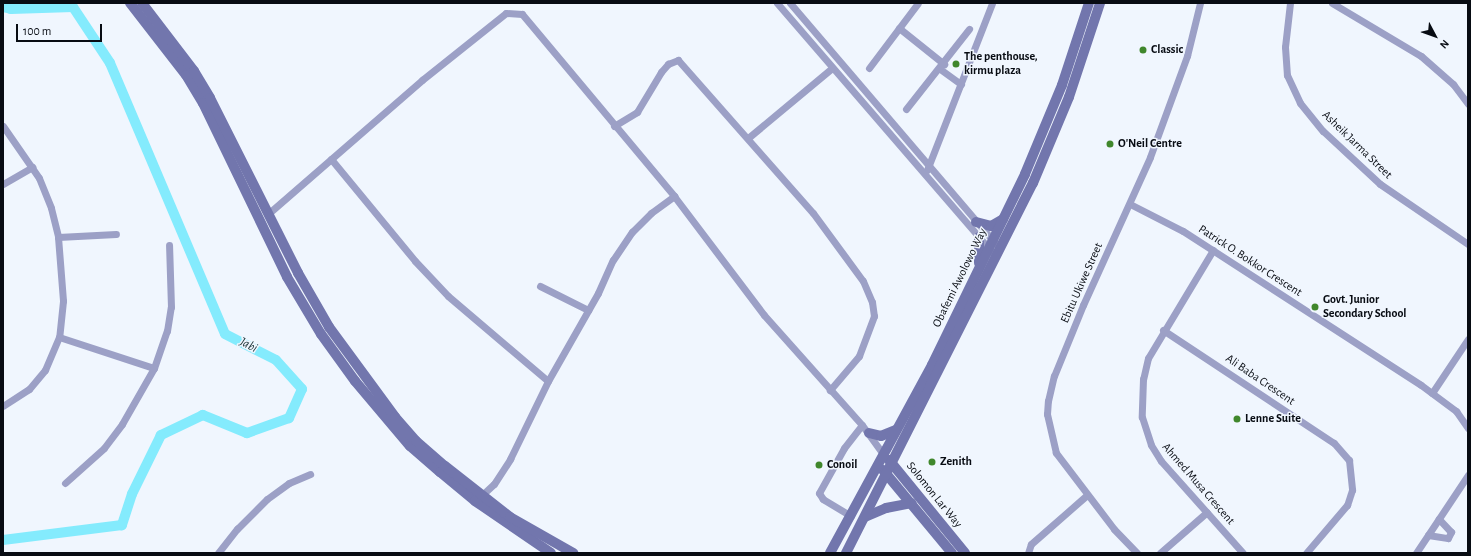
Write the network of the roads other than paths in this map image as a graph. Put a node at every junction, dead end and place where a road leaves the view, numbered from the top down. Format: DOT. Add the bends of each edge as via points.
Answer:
graph roads {
  1 [pos="130,3"];
  2 [pos="142,3"];
  3 [pos="777,3"];
  4 [pos="790,3"];
  5 [pos="918,3"];
  6 [pos="992,3"];
  7 [pos="1089,3"];
  8 [pos="1100,3"];
  9 [pos="1200,3"];
  10 [pos="1290,3"];
  11 [pos="1332,3"];
  12 [pos="899,28"];
  13 [pos="969,29"];
  14 [pos="942,66"];
  15 [pos="832,68"];
  16 [pos="869,68"];
  17 [pos="961,84"];
  18 [pos="1468,104"];
  19 [pos="906,109"];
  20 [pos="3,126"];
  21 [pos="614,126"];
  22 [pos="748,138"];
  23 [pos="331,159"];
  24 [pos="928,166"];
  25 [pos="32,167"];
  26 [pos="926,174"];
  27 [pos="3,184"];
  28 [pos="674,196"];
  29 [pos="1130,204"];
  30 [pos="269,213"];
  31 [pos="1006,216"];
  32 [pos="976,222"];
  33 [pos="116,234"];
  34 [pos="58,237"];
  35 [pos="979,237"];
  36 [pos="1468,244"];
  37 [pos="991,245"];
  38 [pos="169,246"];
  39 [pos="1213,250"];
  40 [pos="999,253"];
  41 [pos="973,281"];
  42 [pos="540,286"];
  43 [pos="588,310"];
  44 [pos="1163,330"];
  45 [pos="59,337"];
  46 [pos="1468,339"];
  47 [pos="1465,350"];
  48 [pos="154,368"];
  49 [pos="548,381"];
  50 [pos="830,390"];
  51 [pos="1432,393"];
  52 [pos="3,406"];
  53 [pos="862,425"];
  54 [pos="400,428"];
  55 [pos="1468,428"];
  56 [pos="896,430"];
  57 [pos="869,434"];
  58 [pos="883,454"];
  59 [pos="878,464"];
  60 [pos="892,464"];
  61 [pos="310,474"];
  62 [pos="887,474"];
  63 [pos="1467,479"];
  64 [pos="65,483"];
  65 [pos="482,495"];
  66 [pos="1087,495"];
  67 [pos="912,503"];
  68 [pos="1207,512"];
  69 [pos="851,516"];
  70 [pos="865,517"];
  71 [pos="1439,519"];
  72 [pos="1428,535"];
  73 [pos="218,553"];
  74 [pos="551,553"];
  75 [pos="573,553"];
  76 [pos="830,553"];
  77 [pos="846,553"];
  78 [pos="952,553"];
  79 [pos="965,553"];
  80 [pos="1028,553"];
  81 [pos="1136,553"];
  82 [pos="1160,553"];
  83 [pos="1243,553"];
  84 [pos="1306,553"];
  85 [pos="1416,553"];
  1 -- 54 [label="main road" via="186,75 203,103 287,277 321,334 355,382"];
  2 -- 30 [label="main road" via="194,72"];
  3 -- 15 [label="street"];
  4 -- 24 [label="street"];
  5 -- 12 [label="street"];
  6 -- 17 [label="street"];
  7 -- 31 [label="main road, Obafemi Awolowo Way" via="1051,114"];
  8 -- 40 [label="main road, Obafemi Awolowo Way" via="1059,124"];
  9 -- 29 [label="street, Ebitu Ukiwe Street" via="1187,56"];
  10 -- 36 [label="street, Asheik Jarma Street" via="1284,47 1287,75 1300,103 1323,131 1380,184"];
  11 -- 18 [label="street" via="1421,56 1454,84"];
  12 -- 14 [label="street"];
  12 -- 16 [label="street"];
  13 -- 14 [label="street"];
  14 -- 17 [label="street"];
  14 -- 19 [label="street"];
  15 -- 22 [label="street"];
  15 -- 26 [label="street"];
  17 -- 24 [label="street"];
  20 -- 25 [label="street"];
  21 -- 22 [label="street" via="637,112 661,72 668,64 678,60"];
  21 -- 23 [label="street" via="522,14 509,12 422,80"];
  21 -- 28 [label="street"];
  22 -- 50 [label="street" via="813,213 863,281 872,302 874,316 859,356"];
  23 -- 30 [label="street"];
  23 -- 49 [label="street" via="415,261 448,296"];
  24 -- 26 [label="street"];
  24 -- 32 [label="street"];
  25 -- 27 [label="street"];
  25 -- 34 [label="street" via="48,200"];
  26 -- 35 [label="street"];
  28 -- 43 [label="street" via="651,213 632,232 613,260"];
  28 -- 50 [label="street" via="764,315"];
  29 -- 39 [label="street, Patrick O. Bokkor Crescent" via="1165,221"];
  29 -- 66 [label="street, Ebitu Ukiwe Street" via="1083,305 1054,376 1048,401 1047,414 1056,453"];
  30 -- 54 [label="main road" via="298,273 329,327"];
  31 -- 32 [label="main road" via="991,226"];
  31 -- 37 [label="main road, Obafemi Awolowo Way"];
  32 -- 37 [label="street"];
  33 -- 34 [label="street"];
  34 -- 45 [label="street" via="63,301"];
  35 -- 37 [label="street"];
  35 -- 41 [label="main road" via="980,251"];
  37 -- 40 [label="street"];
  37 -- 41 [label="main road, Obafemi Awolowo Way"];
  38 -- 48 [label="street" via="171,307 167,331"];
  39 -- 44 [label="street, Ahmed Musa Crescent"];
  39 -- 51 [label="street, Patrick O. Bokkor Crescent"];
  40 -- 60 [label="main road, Obafemi Awolowo Way"];
  41 -- 56 [label="main road, Obafemi Awolowo Way"];
  42 -- 43 [label="street"];
  43 -- 49 [label="street"];
  44 -- 68 [label="street, Ahmed Musa Crescent" via="1148,358 1143,379 1142,417 1145,433 1161,461"];
  44 -- 84 [label="street, Ali Baba Crescent" via="1334,443 1350,460 1352,490 1346,505"];
  45 -- 48 [label="street"];
  45 -- 52 [label="street" via="51,358 37,381 14,401"];
  46 -- 47 [label="street"];
  47 -- 51 [label="street"];
  48 -- 64 [label="street" via="122,424 104,448"];
  49 -- 65 [label="street" via="510,459 494,484"];
  50 -- 53 [label="street"];
  51 -- 55 [label="street, Patrick O. Bokkor Crescent" via="1456,411"];
  53 -- 57 [label="street"];
  53 -- 69 [label="street" via="844,448 819,493 823,499"];
  54 -- 65 [label="main road"];
  54 -- 74 [label="main road" via="410,446 475,501"];
  56 -- 57 [label="main road" via="881,436"];
  56 -- 58 [label="main road, Obafemi Awolowo Way"];
  57 -- 58 [label="street"];
  58 -- 59 [label="main road, Obafemi Awolowo Way"];
  58 -- 60 [label="main road, Solomon Lar Way"];
  59 -- 62 [label="main road, Solomon Lar Way"];
  59 -- 69 [label="main road, Obafemi Awolowo Way"];
  60 -- 62 [label="main road, Obafemi Awolowo Way"];
  60 -- 79 [label="main road, Solomon Lar Way"];
  61 -- 73 [label="street" via="289,483 268,499 237,529"];
  62 -- 67 [label="main road, Solomon Lar Way"];
  62 -- 70 [label="main road, Obafemi Awolowo Way"];
  63 -- 71 [label="street"];
  65 -- 75 [label="main road" via="516,521"];
  66 -- 80 [label="street" via="1032,544"];
  66 -- 81 [label="street, Ebitu Ukiwe Street"];
  67 -- 70 [label="main road" via="886,508"];
  67 -- 78 [label="main road, Solomon Lar Way"];
  68 -- 82 [label="street"];
  68 -- 83 [label="street, Ahmed Musa Crescent"];
  69 -- 76 [label="main road, Obafemi Awolowo Way"];
  70 -- 77 [label="main road, Obafemi Awolowo Way"];
  71 -- 72 [label="street"];
  71 -- 72 [label="street" via="1451,532 1448,538"];
  72 -- 85 [label="street"];
}
